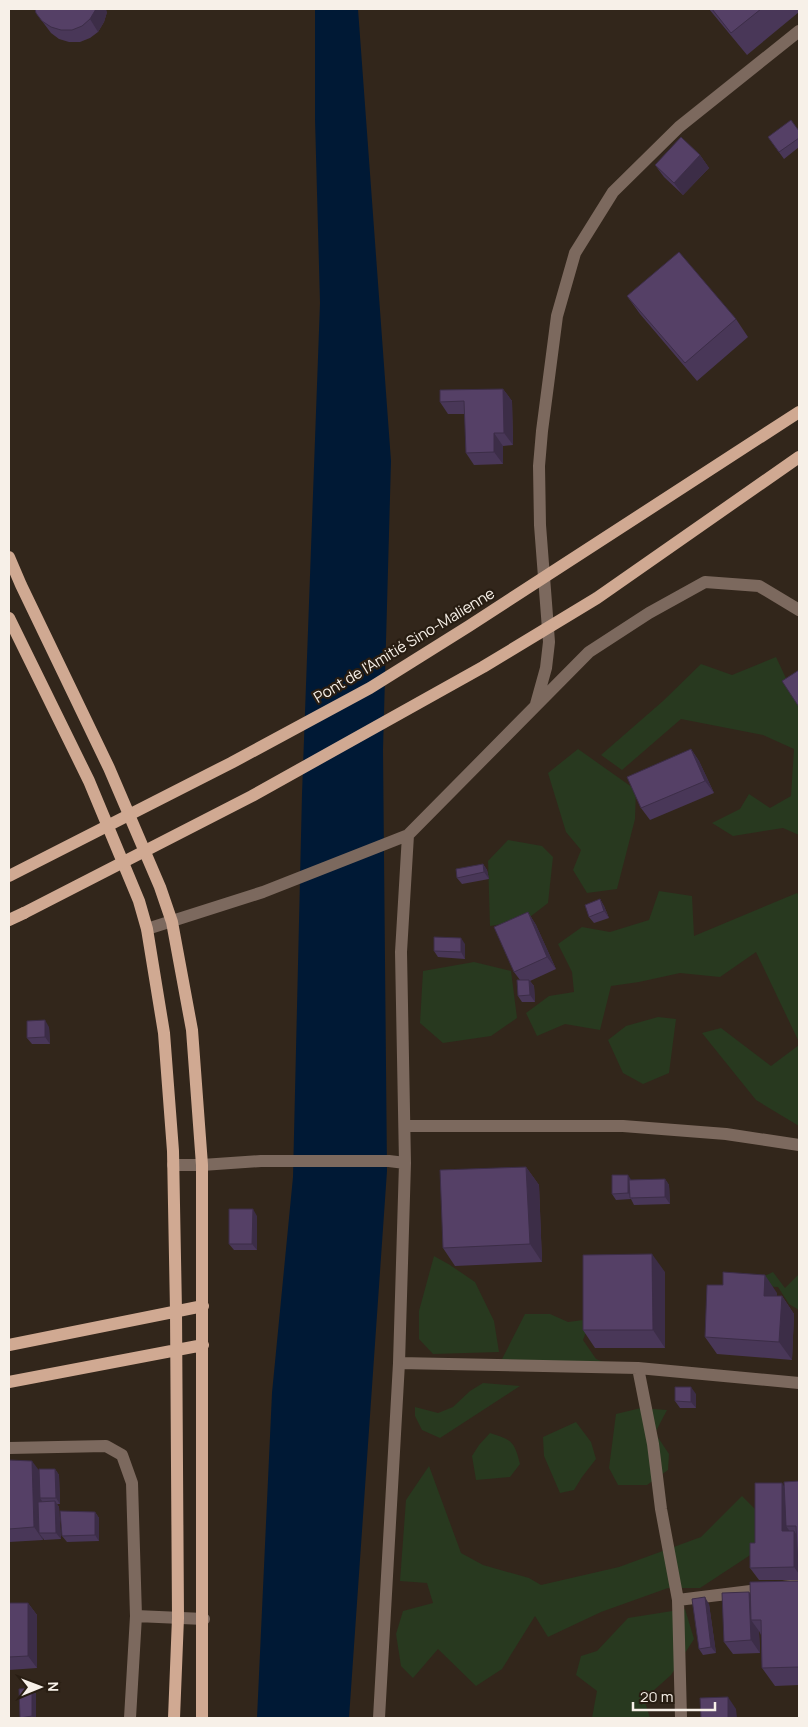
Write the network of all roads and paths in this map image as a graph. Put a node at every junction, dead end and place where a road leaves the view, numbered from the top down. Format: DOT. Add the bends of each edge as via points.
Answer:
graph roads {
  1 [pos="799,31"];
  2 [pos="799,412"];
  3 [pos="799,457"];
  4 [pos="9,557"];
  5 [pos="799,610"];
  6 [pos="9,618"];
  7 [pos="536,704"];
  8 [pos="408,835"];
  9 [pos="9,876"];
  10 [pos="9,920"];
  11 [pos="172,922"];
  12 [pos="147,929"];
  13 [pos="405,1126"];
  14 [pos="799,1145"];
  15 [pos="405,1163"];
  16 [pos="173,1165"];
  17 [pos="202,1165"];
  18 [pos="203,1306"];
  19 [pos="176,1311"];
  20 [pos="9,1345"];
  21 [pos="203,1345"];
  22 [pos="176,1351"];
  23 [pos="399,1363"];
  24 [pos="638,1368"];
  25 [pos="9,1382"];
  26 [pos="799,1383"];
  27 [pos="9,1448"];
  28 [pos="799,1585"];
  29 [pos="678,1600"];
  30 [pos="136,1616"];
  31 [pos="178,1618"];
  32 [pos="204,1619"];
  33 [pos="130,1718"];
  34 [pos="174,1718"];
  35 [pos="202,1718"];
  36 [pos="379,1718"];
  37 [pos="681,1718"];
  1 -- 7 [label="street" via="679,127 613,192 575,253 557,316 542,431 540,525 549,642"];
  2 -- 9 [label="main road, Pont de l'Amitié Sino-Malienne, bridge" via="370,688"];
  3 -- 10 [label="main road, bridge" via="597,598 483,667 252,796"];
  4 -- 11 [label="main road" via="110,768"];
  5 -- 7 [label="street" via="759,586 705,582 589,652"];
  6 -- 12 [label="main road" via="89,780 139,901"];
  7 -- 8 [label="street"];
  8 -- 11 [label="street" via="263,892"];
  8 -- 13 [label="street" via="401,952"];
  11 -- 12 [label="street"];
  11 -- 17 [label="main road" via="192,1030"];
  12 -- 16 [label="main road" via="164,1033"];
  13 -- 14 [label="street" via="623,1126 726,1134"];
  13 -- 15 [label="street"];
  15 -- 17 [label="street" via="261,1161"];
  15 -- 23 [label="street"];
  16 -- 17 [label="street"];
  16 -- 19 [label="main road"];
  17 -- 18 [label="main road"];
  18 -- 19 [label="main road"];
  18 -- 21 [label="main road"];
  19 -- 20 [label="main road"];
  19 -- 22 [label="main road"];
  21 -- 22 [label="main road"];
  21 -- 32 [label="main road"];
  22 -- 25 [label="main road"];
  22 -- 31 [label="main road"];
  23 -- 24 [label="street"];
  23 -- 36 [label="street"];
  24 -- 26 [label="street"];
  24 -- 29 [label="street"];
  27 -- 30 [label="street" via="106,1446 122,1455 132,1483"];
  28 -- 29 [label="street"];
  29 -- 37 [label="street"];
  30 -- 31 [label="street"];
  30 -- 33 [label="street"];
  31 -- 32 [label="street"];
  31 -- 34 [label="main road"];
  32 -- 35 [label="main road"];
}
